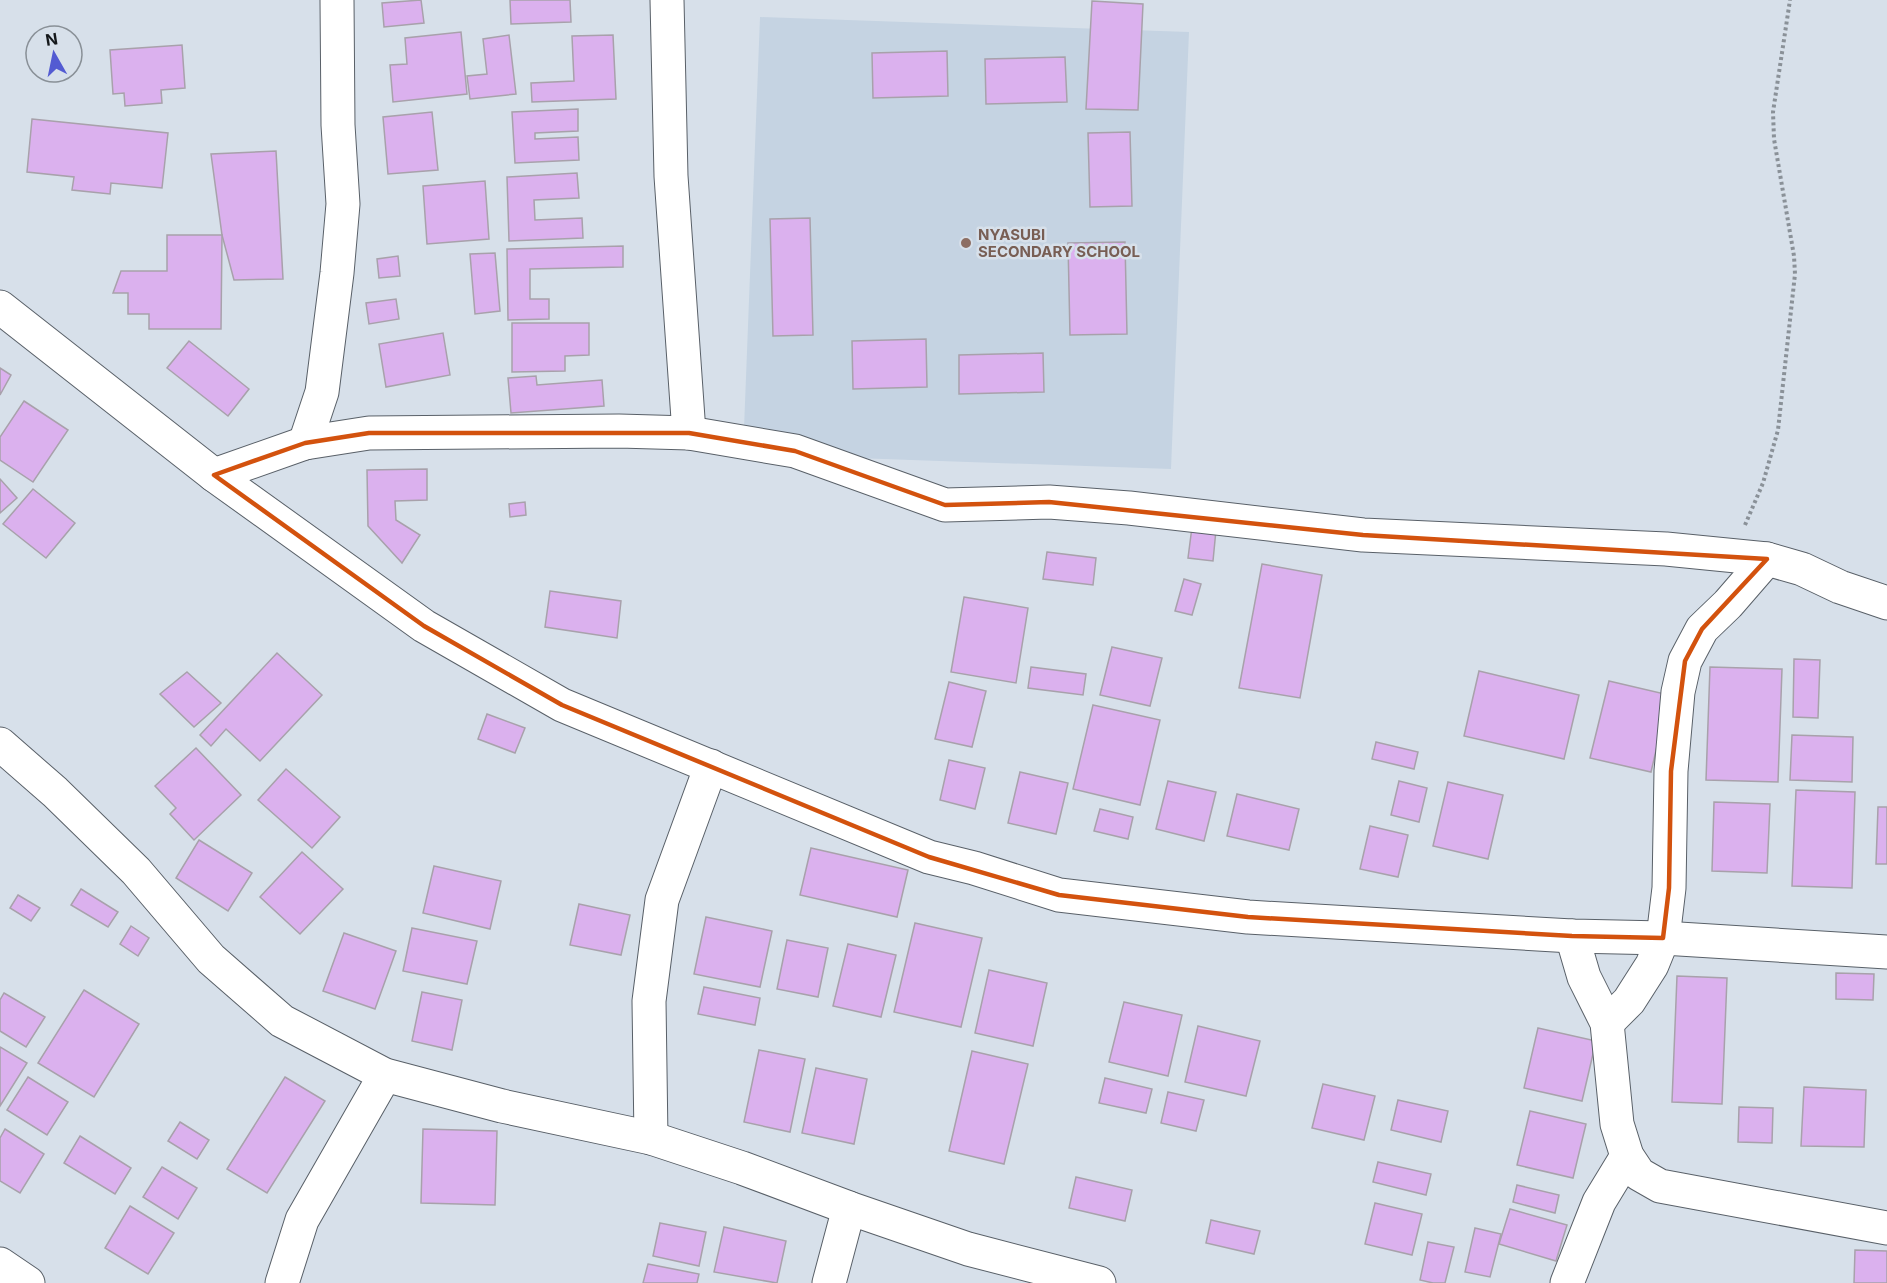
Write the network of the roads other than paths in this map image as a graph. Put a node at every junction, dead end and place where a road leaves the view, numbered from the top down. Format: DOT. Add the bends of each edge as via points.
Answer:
graph roads {
  1 [pos="337,0"];
  2 [pos="667,0"];
  3 [pos="0,307"];
  4 [pos="689,433"];
  5 [pos="305,443"];
  6 [pos="214,475"];
  7 [pos="1767,559"];
  8 [pos="1887,603"];
  9 [pos="0,744"];
  10 [pos="711,766"];
  11 [pos="1572,936"];
  12 [pos="1663,938"];
  13 [pos="1887,952"];
  14 [pos="1607,1023"];
  15 [pos="385,1075"];
  16 [pos="651,1138"];
  17 [pos="1627,1156"];
  18 [pos="849,1208"];
  19 [pos="1887,1228"];
  20 [pos="0,1264"];
  21 [pos="28,1283"];
  22 [pos="282,1283"];
  23 [pos="830,1283"];
  24 [pos="1099,1283"];
  25 [pos="1567,1283"];
  1 -- 5 [label="street" via="343,204 322,392"];
  2 -- 4 [label="street" via="671,176"];
  3 -- 6 [label="street"];
  4 -- 5 [label="street" via="369,433"];
  4 -- 7 [label="street" via="795,451 945,505 1049,502 1363,535 1666,549"];
  5 -- 6 [label="street"];
  6 -- 10 [label="street" via="424,626 562,705"];
  7 -- 8 [label="street"];
  7 -- 12 [label="street" via="1702,629 1685,661 1678,692 1671,771 1669,888"];
  9 -- 15 [label="street" via="136,871 211,959 282,1021"];
  10 -- 11 [label="street" via="929,857 1059,895 1248,917"];
  10 -- 16 [label="street" via="662,900 649,1000"];
  11 -- 12 [label="street"];
  11 -- 14 [label="street" via="1584,977"];
  12 -- 13 [label="street"];
  12 -- 14 [label="street" via="1652,965 1629,1001"];
  14 -- 17 [label="street" via="1617,1124"];
  15 -- 16 [label="street" via="502,1106"];
  15 -- 22 [label="street" via="302,1220"];
  16 -- 18 [label="street"];
  17 -- 19 [label="street" via="1639,1174 1660,1186"];
  17 -- 25 [label="street" via="1599,1202"];
  18 -- 23 [label="street"];
  18 -- 24 [label="street" via="968,1249"];
  20 -- 21 [label="street"];
}
